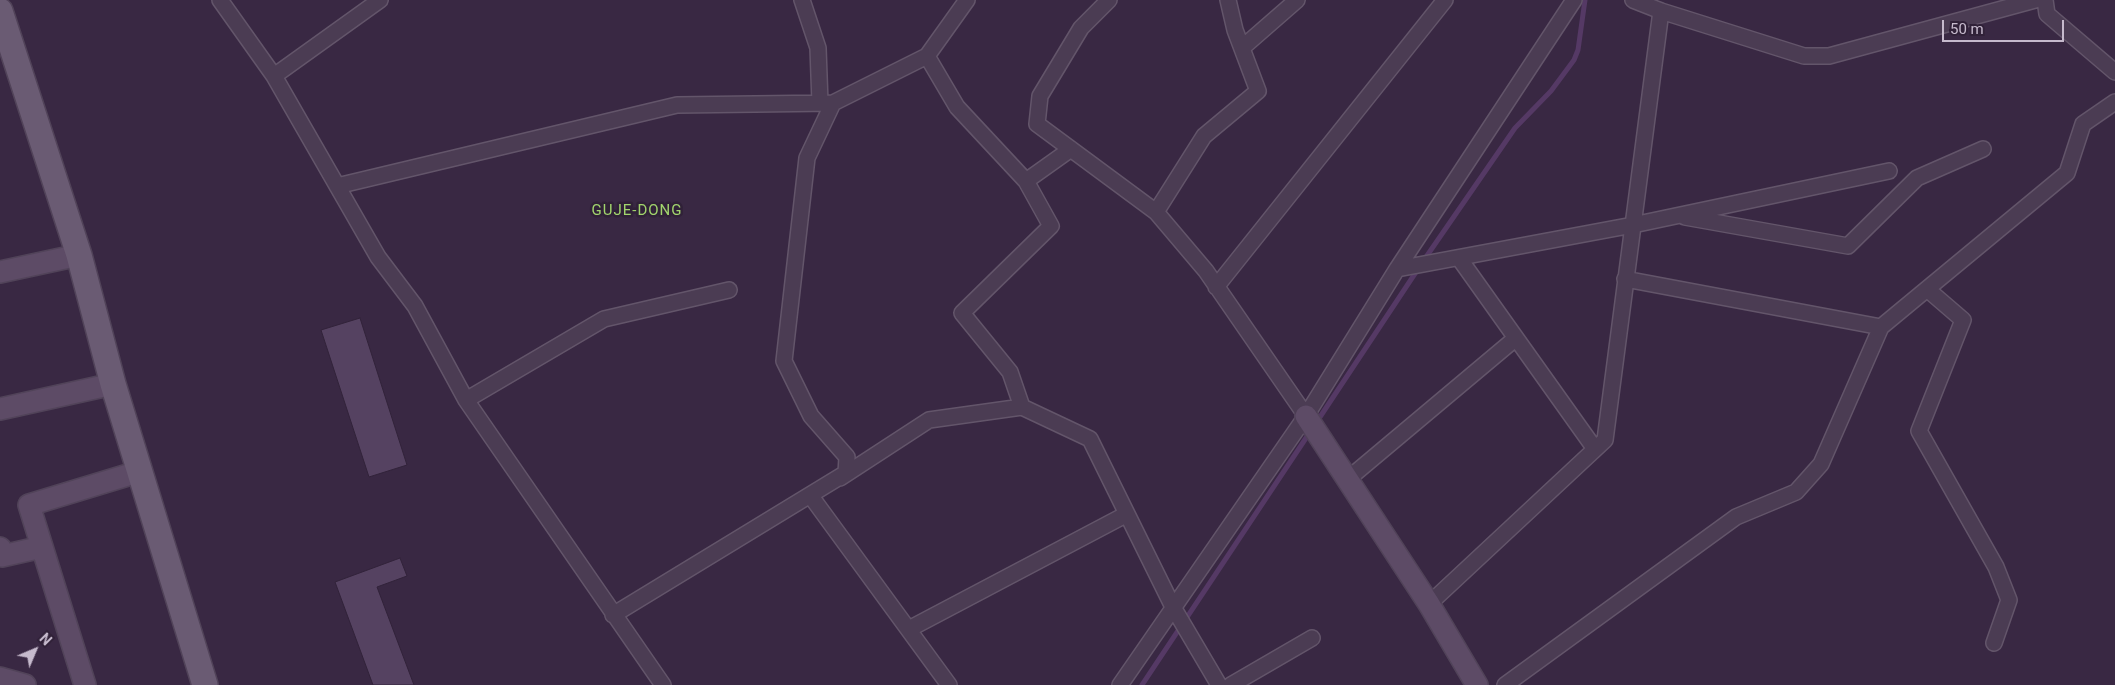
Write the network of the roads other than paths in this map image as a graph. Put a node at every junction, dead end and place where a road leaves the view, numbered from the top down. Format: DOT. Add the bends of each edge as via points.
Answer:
graph roads {
  1 [pos="220,0"];
  2 [pos="380,0"];
  3 [pos="802,0"];
  4 [pos="968,0"];
  5 [pos="1109,0"];
  6 [pos="1228,0"];
  7 [pos="1297,0"];
  8 [pos="1445,0"];
  9 [pos="1574,0"];
  10 [pos="1633,0"];
  11 [pos="2034,0"];
  12 [pos="2045,0"];
  13 [pos="0,11"];
  14 [pos="1661,11"];
  15 [pos="1242,48"];
  16 [pos="927,56"];
  17 [pos="2115,72"];
  18 [pos="274,76"];
  19 [pos="2115,102"];
  20 [pos="826,103"];
  21 [pos="1071,149"];
  22 [pos="1982,149"];
  23 [pos="1889,171"];
  24 [pos="1026,181"];
  25 [pos="337,186"];
  26 [pos="1156,212"];
  27 [pos="1677,216"];
  28 [pos="1633,225"];
  29 [pos="78,256"];
  30 [pos="1459,258"];
  31 [pos="1397,269"];
  32 [pos="0,272"];
  33 [pos="1625,279"];
  34 [pos="1216,287"];
  35 [pos="1927,289"];
  36 [pos="729,290"];
  37 [pos="1881,327"];
  38 [pos="1516,338"];
  39 [pos="113,384"];
  40 [pos="466,400"];
  41 [pos="1022,407"];
  42 [pos="0,409"];
  43 [pos="1311,423"];
  44 [pos="1595,449"];
  45 [pos="141,471"];
  46 [pos="846,474"];
  47 [pos="1348,479"];
  48 [pos="810,495"];
  49 [pos="1127,514"];
  50 [pos="42,547"];
  51 [pos="0,548"];
  52 [pos="1429,604"];
  53 [pos="1172,607"];
  54 [pos="613,615"];
  55 [pos="909,630"];
  56 [pos="1312,638"];
  57 [pos="1994,643"];
  58 [pos="0,678"];
  59 [pos="25,685"];
  60 [pos="84,685"];
  61 [pos="205,685"];
  62 [pos="662,685"];
  63 [pos="949,685"];
  64 [pos="1120,685"];
  65 [pos="1219,685"];
  66 [pos="1231,685"];
  67 [pos="1477,685"];
  68 [pos="1505,685"];
  1 -- 18 [label="street"];
  2 -- 18 [label="street"];
  3 -- 20 [label="street" via="818,48"];
  4 -- 16 [label="street"];
  5 -- 21 [label="street" via="1081,28 1040,96 1037,124"];
  6 -- 15 [label="street"];
  7 -- 15 [label="street"];
  8 -- 34 [label="street"];
  9 -- 31 [label="street"];
  10 -- 14 [label="street"];
  11 -- 14 [label="street" via="1829,56 1804,56"];
  12 -- 17 [label="street" via="2047,14"];
  13 -- 29 [label="main road"];
  14 -- 28 [label="street"];
  15 -- 26 [label="street" via="1258,91 1204,136"];
  16 -- 20 [label="street"];
  16 -- 24 [label="street" via="957,107"];
  18 -- 25 [label="street"];
  19 -- 35 [label="street" via="2083,124 2067,173"];
  20 -- 25 [label="street" via="677,105"];
  20 -- 46 [label="street" via="807,158 784,361 811,416 847,457"];
  21 -- 24 [label="street"];
  21 -- 26 [label="street"];
  22 -- 27 [label="street" via="1917,178 1848,246"];
  23 -- 27 [label="street"];
  24 -- 41 [label="street" via="1051,226 962,312 1010,372"];
  25 -- 40 [label="street" via="378,257 414,306"];
  26 -- 34 [label="street"];
  27 -- 28 [label="street"];
  28 -- 30 [label="street"];
  28 -- 33 [label="street"];
  29 -- 32 [label="street"];
  29 -- 39 [label="main road"];
  30 -- 31 [label="street"];
  30 -- 38 [label="street"];
  31 -- 43 [label="street"];
  33 -- 37 [label="street"];
  33 -- 44 [label="street" via="1604,440"];
  34 -- 43 [label="street"];
  35 -- 37 [label="street"];
  35 -- 57 [label="street" via="1963,320 1919,431 1996,567 2009,600"];
  36 -- 40 [label="street" via="604,319"];
  37 -- 68 [label="street" via="1822,464 1796,492 1736,517"];
  38 -- 44 [label="street"];
  38 -- 47 [label="street"];
  39 -- 42 [label="street"];
  39 -- 45 [label="main road"];
  40 -- 54 [label="street"];
  41 -- 46 [label="street" via="929,420"];
  41 -- 49 [label="street" via="1090,439"];
  43 -- 47 [label="street"];
  43 -- 53 [label="street"];
  44 -- 52 [label="street"];
  45 -- 50 [label="street" via="29,505"];
  45 -- 61 [label="main road"];
  46 -- 48 [label="street"];
  47 -- 52 [label="street"];
  48 -- 54 [label="street"];
  48 -- 55 [label="street"];
  49 -- 53 [label="street"];
  49 -- 55 [label="street"];
  50 -- 51 [label="street" via="2,556"];
  50 -- 60 [label="street"];
  52 -- 67 [label="street"];
  53 -- 64 [label="street"];
  53 -- 65 [label="street"];
  54 -- 62 [label="street"];
  55 -- 63 [label="street"];
  56 -- 66 [label="street"];
  58 -- 59 [label="street"];
}
